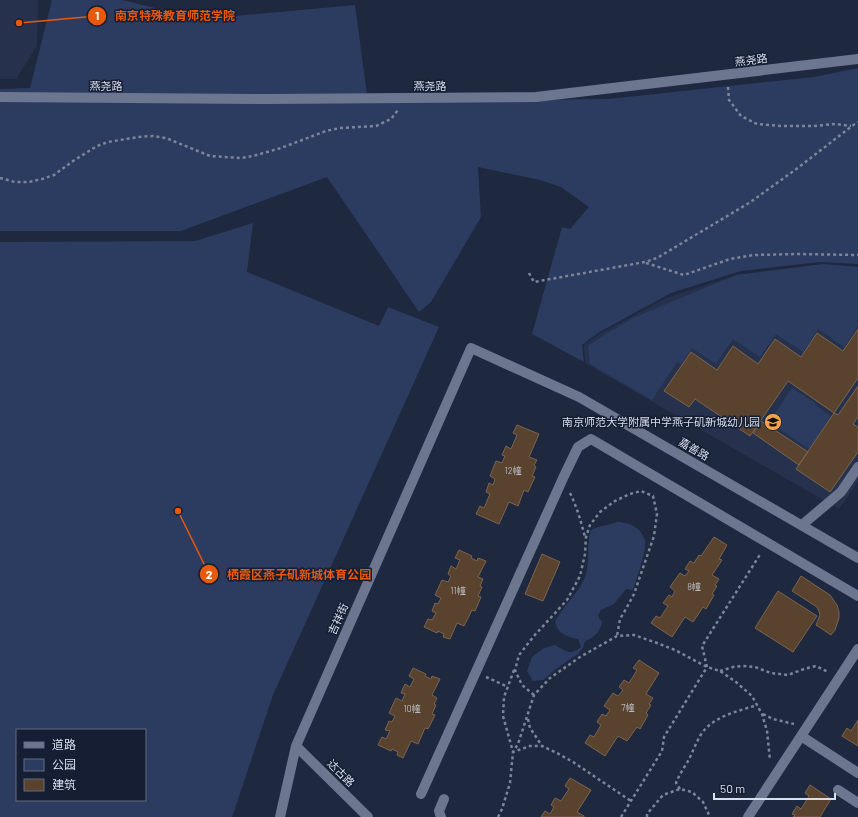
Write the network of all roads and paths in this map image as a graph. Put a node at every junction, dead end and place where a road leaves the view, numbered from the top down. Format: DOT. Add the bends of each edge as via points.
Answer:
graph roads {
  1 [pos="858,59"];
  2 [pos="728,74"];
  3 [pos="0,97"];
  4 [pos="399,98"];
  5 [pos="858,122"];
  6 [pos="852,126"];
  7 [pos="0,178"];
  8 [pos="858,255"];
  9 [pos="645,262"];
  10 [pos="529,273"];
  11 [pos="471,348"];
  12 [pos="858,467"];
  13 [pos="564,476"];
  14 [pos="802,525"];
  15 [pos="586,537"];
  16 [pos="767,543"];
  17 [pos="858,558"];
  18 [pos="858,596"];
  19 [pos="617,636"];
  20 [pos="858,649"];
  21 [pos="707,667"];
  22 [pos="514,670"];
  23 [pos="720,671"];
  24 [pos="476,672"];
  25 [pos="839,678"];
  26 [pos="508,687"];
  27 [pos="534,695"];
  28 [pos="757,705"];
  29 [pos="762,714"];
  30 [pos="528,717"];
  31 [pos="810,722"];
  32 [pos="801,736"];
  33 [pos="296,746"];
  34 [pos="542,746"];
  35 [pos="513,752"];
  36 [pos="770,760"];
  37 [pos="858,773"];
  38 [pos="680,789"];
  39 [pos="838,790"];
  40 [pos="421,794"];
  41 [pos="444,799"];
  42 [pos="631,801"];
  43 [pos="858,803"];
  44 [pos="280,817"];
  45 [pos="368,817"];
  46 [pos="441,817"];
  47 [pos="498,817"];
  48 [pos="621,817"];
  49 [pos="647,817"];
  50 [pos="710,817"];
  51 [pos="748,817"];
  1 -- 2 [label="street, 燕尧路"];
  2 -- 4 [label="street, 燕尧路" via="536,97"];
  2 -- 6 [label="path" via="729,100 742,116 757,124"];
  3 -- 4 [label="street, 燕尧路"];
  4 -- 7 [label="path" via="398,110 391,119 376,126 326,131 253,156 210,156 166,138 138,137 97,146 54,175 42,179 15,182"];
  5 -- 6 [label="path"];
  6 -- 9 [label="path" via="749,203 657,258"];
  8 -- 9 [label="path" via="754,255 730,259 684,275"];
  9 -- 10 [label="path" via="534,282"];
  11 -- 14 [label="street, 嘉善路" via="579,397"];
  11 -- 33 [label="street, 吉祥街"];
  12 -- 14 [label="street" via="841,492"];
  13 -- 15 [label="path"];
  13 -- 16 [label="street" via="578,448 591,440"];
  13 -- 24 [label="street"];
  14 -- 17 [label="street, 嘉善路"];
  15 -- 19 [label="path" via="590,525 600,512 615,501 641,491 653,496 657,514 654,536 634,594 620,619"];
  15 -- 22 [label="path" via="580,576 567,600 519,655"];
  16 -- 18 [label="street"];
  16 -- 21 [label="path" via="702,646"];
  19 -- 21 [label="path" via="634,635 675,650"];
  19 -- 27 [label="path" via="550,678"];
  20 -- 25 [label="street"];
  21 -- 23 [label="path"];
  21 -- 42 [label="path" via="664,737 662,751"];
  22 -- 26 [label="path"];
  22 -- 27 [label="path" via="522,685"];
  23 -- 25 [label="path" via="743,666 788,675 816,666"];
  23 -- 28 [label="path" via="752,696"];
  24 -- 26 [label="path"];
  24 -- 40 [label="street"];
  25 -- 31 [label="street"];
  26 -- 35 [label="path" via="504,697 503,716"];
  27 -- 30 [label="path"];
  28 -- 29 [label="path"];
  28 -- 38 [label="path" via="719,719 702,733 676,783"];
  29 -- 31 [label="path" via="797,725"];
  29 -- 36 [label="path" via="767,731"];
  30 -- 34 [label="path" via="530,728"];
  30 -- 35 [label="path"];
  31 -- 32 [label="street"];
  32 -- 37 [label="street"];
  32 -- 51 [label="street"];
  33 -- 44 [label="street, 吉祥街"];
  33 -- 45 [label="street, 达古路"];
  34 -- 35 [label="path" via="530,746"];
  34 -- 42 [label="path" via="573,762"];
  35 -- 47 [label="path" via="510,783"];
  38 -- 49 [label="path" via="663,795"];
  38 -- 50 [label="path" via="692,792 703,802"];
  39 -- 43 [label="street"];
  41 -- 46 [label="street" via="439,811"];
  42 -- 48 [label="path"];
}
